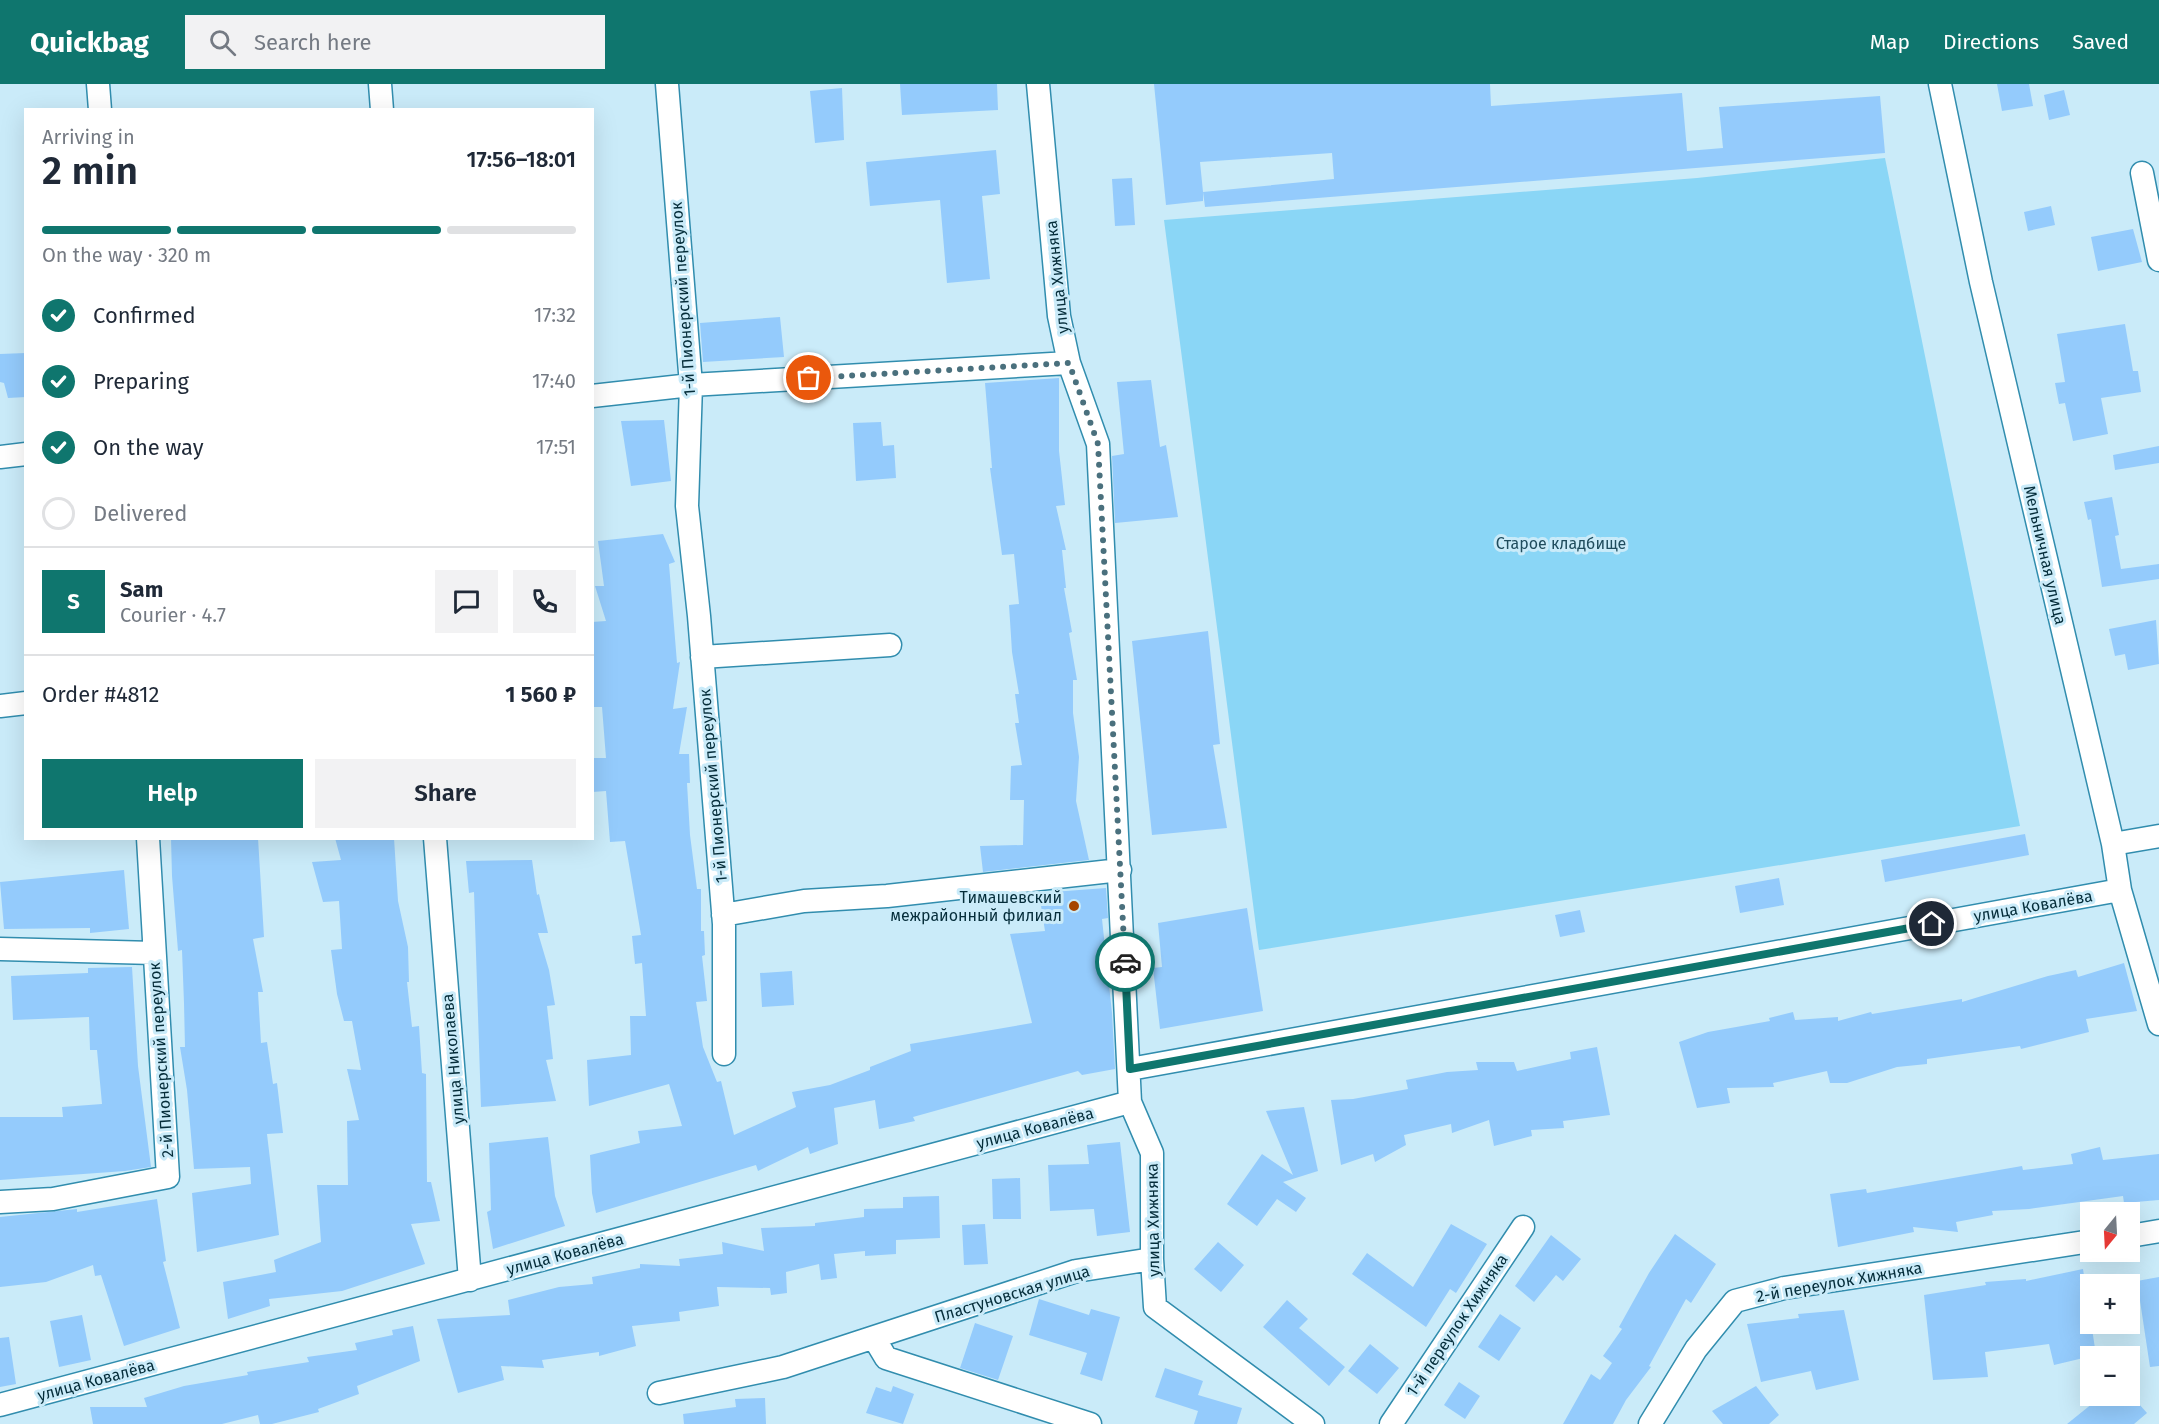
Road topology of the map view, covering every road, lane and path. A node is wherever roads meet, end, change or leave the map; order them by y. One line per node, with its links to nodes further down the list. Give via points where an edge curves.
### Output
1 (98, 84): 6 (street)
2 (380, 84): 7 (street)
3 (667, 84): 11 (street, 1-й Пионерский переулок)
4 (1038, 84): 10 (street, улица Хижняка, via 1059,315)
5 (1940, 84): 22 (street, Мельничная улица, via 1981,282)
6 (100, 108)
7 (382, 108)
8 (2142, 173): 9 (street)
9 (2159, 260)
10 (1069, 363): 11 (street); 23 (street, улица Хижняка, via 1098,444)
11 (691, 385): 12 (street); 16 (street, 1-й Пионерский переулок, via 687,506)
12 (594, 396)
13 (24, 454): 14 (street)
14 (0, 457)
15 (890, 645): 16 (street)
16 (702, 657): 25 (street, 1-й Пионерский переулок)
17 (24, 703): 18 (street)
18 (0, 706)
19 (2159, 836): 22 (street)
20 (148, 840): 27 (street, 2-й Пионерский переулок)
21 (435, 840): 38 (street, улица Николаева)
22 (2113, 844): 24 (street, Мельничная улица)
23 (1120, 870): 25 (street, via 887,896 804,901); 30 (street, улица Хижняка)
24 (2120, 890): 28 (street, Мельничная улица); 30 (street, улица Ковалёва)
25 (723, 915): 29 (street, 1-й Пионерский переулок)
26 (0, 949): 27 (street, 2-й Пионерский переулок)
27 (154, 953): 32 (street, 2-й Пионерский переулок, via 168,1177 52,1199)
28 (2159, 1024)
29 (724, 1054)
30 (1130, 1069): 31 (street, улица Хижняка)
31 (1130, 1102): 37 (street, улица Хижняка, via 1152,1153); 38 (street, улица Ковалёва)
32 (0, 1202)
33 (1523, 1227): 44 (street, 1-й переулок Хижняка)
34 (2159, 1231): 35 (street)
35 (2140, 1234)
36 (2080, 1243): 45 (street, 2-й переулок Хижняка, via 1784,1288 1735,1301 1696,1349)
37 (1152, 1259): 39 (street, Пластуновская улица, via 1076,1271); 43 (street, улица Хижняка, via 1155,1307)
38 (470, 1280): 41 (street, улица Ковалёва)
39 (874, 1338): 40 (street, Пластуновская улица, via 783,1367); 42 (street, via 885,1358)
40 (659, 1392)
41 (0, 1405)
42 (1090, 1424)
43 (1313, 1424)
44 (1391, 1424)
45 (1650, 1424)

